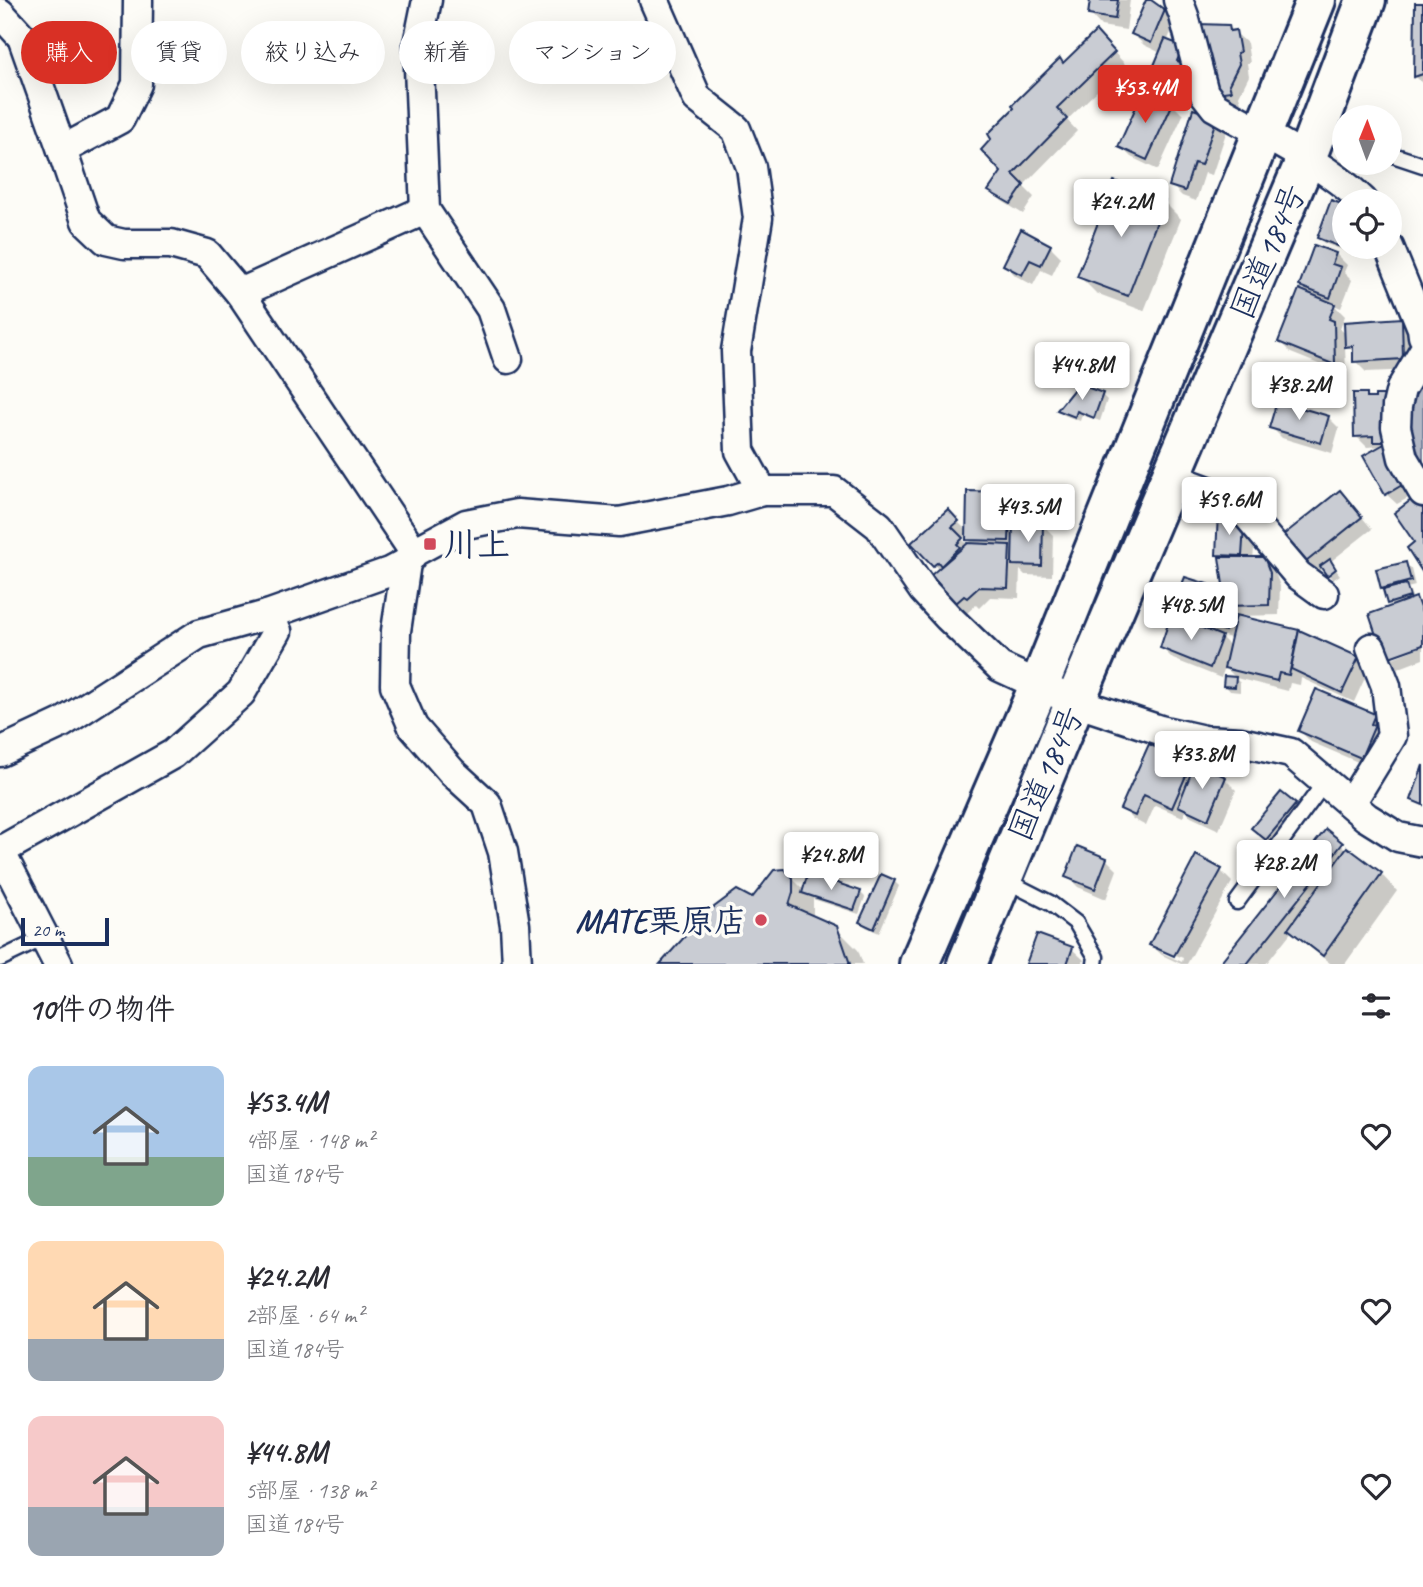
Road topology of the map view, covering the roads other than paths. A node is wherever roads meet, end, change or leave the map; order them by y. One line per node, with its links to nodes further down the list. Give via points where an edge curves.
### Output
1 (138, 0): 10 (street, via 137,84 120,119)
2 (426, 0): 14 (street, via 418,44)
3 (654, 0): 21 (street, via 697,98 736,129 751,167 758,218 736,351 740,451)
4 (1178, 0): 8 (street, via 1204,93 1214,107)
5 (1315, 0): 8 (highway, 国道184号)
6 (1366, 0): 9 (highway, 国道184号)
7 (0, 13): 10 (street, via 22,37)
8 (1261, 134): 9 (street); 27 (highway, 国道184号)
9 (1322, 143): 13 (street); 20 (highway, 国道184号)
10 (62, 150): 16 (street, via 86,221 106,240 171,244 207,254)
11 (1402, 158): 12 (lane)
12 (1423, 165)
13 (1350, 189)
14 (425, 210): 16 (street); 19 (street, via 491,309)
15 (1394, 259): 17 (street)
16 (240, 293): 23 (street)
17 (1423, 336)
18 (1423, 352): 22 (street, via 1401,389 1396,427 1403,458)
19 (508, 359)
20 (1170, 477): 24 (street, via 1222,496 1248,516 1298,575); 28 (highway, 国道184号)
21 (762, 491): 23 (street, via 619,522 517,514 466,524); 27 (street, via 834,491 879,526 923,590 1000,667)
22 (1423, 492)
23 (410, 557): 25 (street, via 388,572); 39 (street, via 396,631 395,685 413,727 487,804 503,852)
24 (1324, 594)
25 (267, 615): 29 (street, via 199,634 62,723); 33 (street, via 277,631 241,693 173,754)
26 (1371, 648): 31 (street, via 1386,686 1392,736)
27 (1039, 686): 28 (street); 40 (highway, 国道184号)
28 (1074, 702): 30 (street, via 1160,730 1291,753); 34 (highway, 国道184号)
29 (0, 752)
30 (1325, 782): 31 (street); 35 (lane)
31 (1351, 803): 32 (street, via 1398,837)
32 (1423, 842)
33 (0, 851): 36 (street)
34 (1001, 879): 41 (highway, 国道184号); 42 (lane, via 1051,903 1076,923 1096,957)
35 (1237, 902)
36 (44, 938): 37 (lane); 38 (street)
37 (0, 958)
38 (58, 964)
39 (517, 964)
40 (919, 964)
41 (967, 964)
42 (1094, 964)

